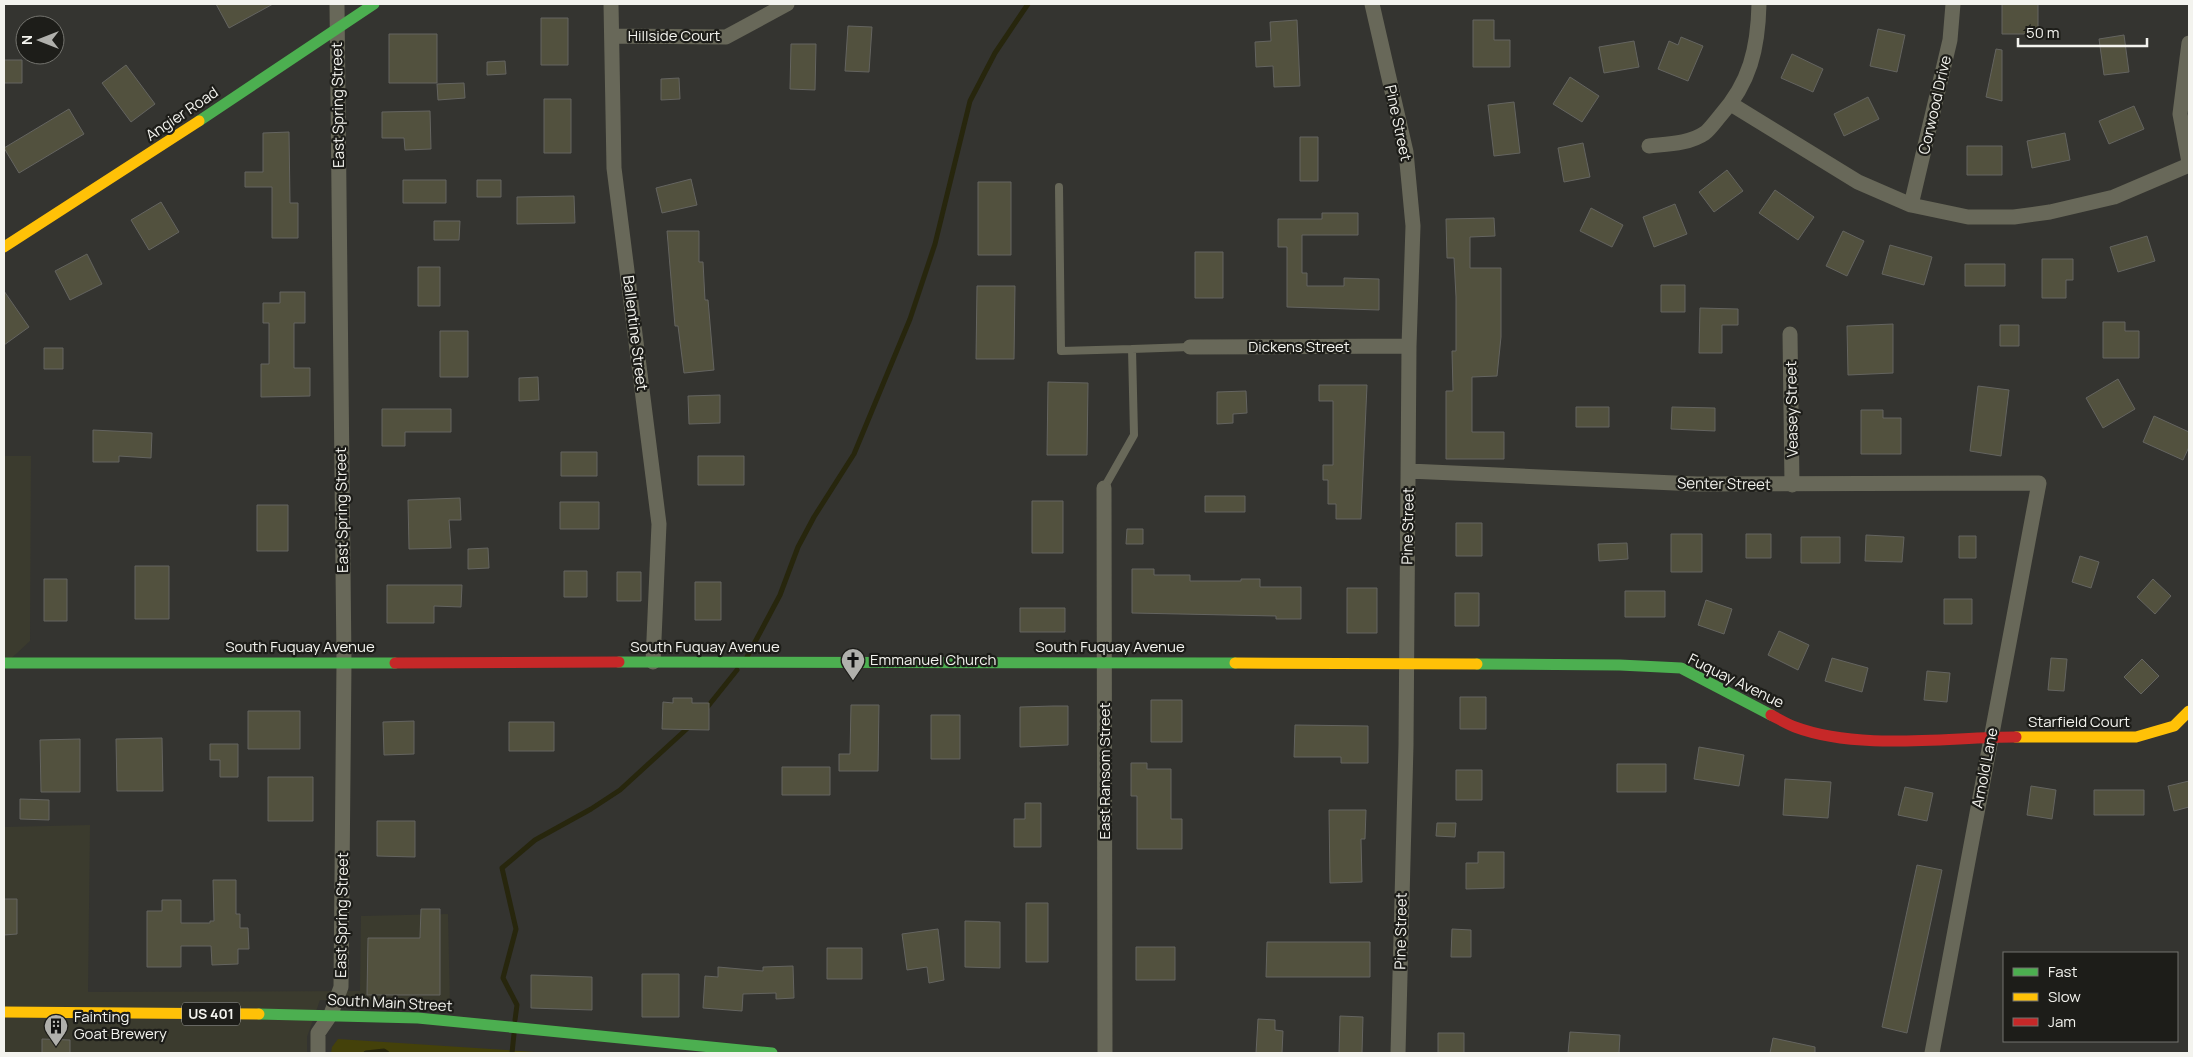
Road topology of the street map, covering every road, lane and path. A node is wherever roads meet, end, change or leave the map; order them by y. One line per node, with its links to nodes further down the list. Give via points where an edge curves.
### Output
1 (337, 4): 8 (street, East Spring Street)
2 (374, 4): 8 (street, Angier Road)
3 (611, 4): 9 (street, Ballentine Street)
4 (787, 4): 9 (street, Hillside Court, via 726,37)
5 (1372, 4): 18 (street, Pine Street, via 1406,152 1413,226)
6 (1759, 4): 11 (street, via 1758,37 1750,69)
7 (1953, 4): 15 (street, Corwood Drive, via 1950,40)
8 (336, 29): 16 (street, Angier Road); 25 (street, East Spring Street)
9 (613, 36): 26 (street, Ballentine Street, via 614,168 658,524)
10 (2189, 43): 13 (street, via 2180,114)
11 (1731, 104): 12 (street, via 1705,133 1686,142); 15 (street, via 1858,182)
12 (1649, 146)
13 (2189, 164): 15 (street, via 2114,197 2050,212 2014,217 1968,217)
14 (1059, 187): 20 (lane, via 1062,351)
15 (1911, 204)
16 (4, 247)
17 (1790, 334): 23 (street, Veasey Street)
18 (1409, 346): 19 (street, Dickens Street); 21 (street, Pine Street)
19 (1190, 347): 20 (lane)
20 (1132, 349): 24 (lane, via 1134,435)
21 (1409, 471): 23 (street, Senter Street); 29 (street, Pine Street)
22 (2039, 483): 23 (street, Senter Street); 31 (street, Arnold Lane)
23 (1792, 485)
24 (1104, 488): 27 (street, East Ransom Street)
25 (344, 662): 26 (street, South Fuquay Avenue); 28 (street, South Fuquay Avenue); 33 (street, East Spring Street, via 341,987)
26 (653, 662): 27 (street, South Fuquay Avenue)
27 (1106, 662): 29 (street, South Fuquay Avenue); 37 (street, East Ransom Street)
28 (4, 663)
29 (1406, 663): 31 (street, Fuquay Avenue, via 1681,668 1795,727 1842,738); 38 (street, Pine Street)
30 (2189, 711): 31 (street, Starfield Court, via 2174,726 2136,737)
31 (1990, 737): 39 (street, Arnold Lane)
32 (4, 1012): 33 (street, South Main Street / US 401)
33 (331, 1014): 34 (street, South Main Street / US 401, via 418,1018); 35 (street, East Spring Street, via 318,1033)
34 (737, 1051): 36 (street, South Main Street / US 401)
35 (318, 1053)
36 (772, 1053)
37 (1105, 1053)
38 (1398, 1053)
39 (1932, 1053)

